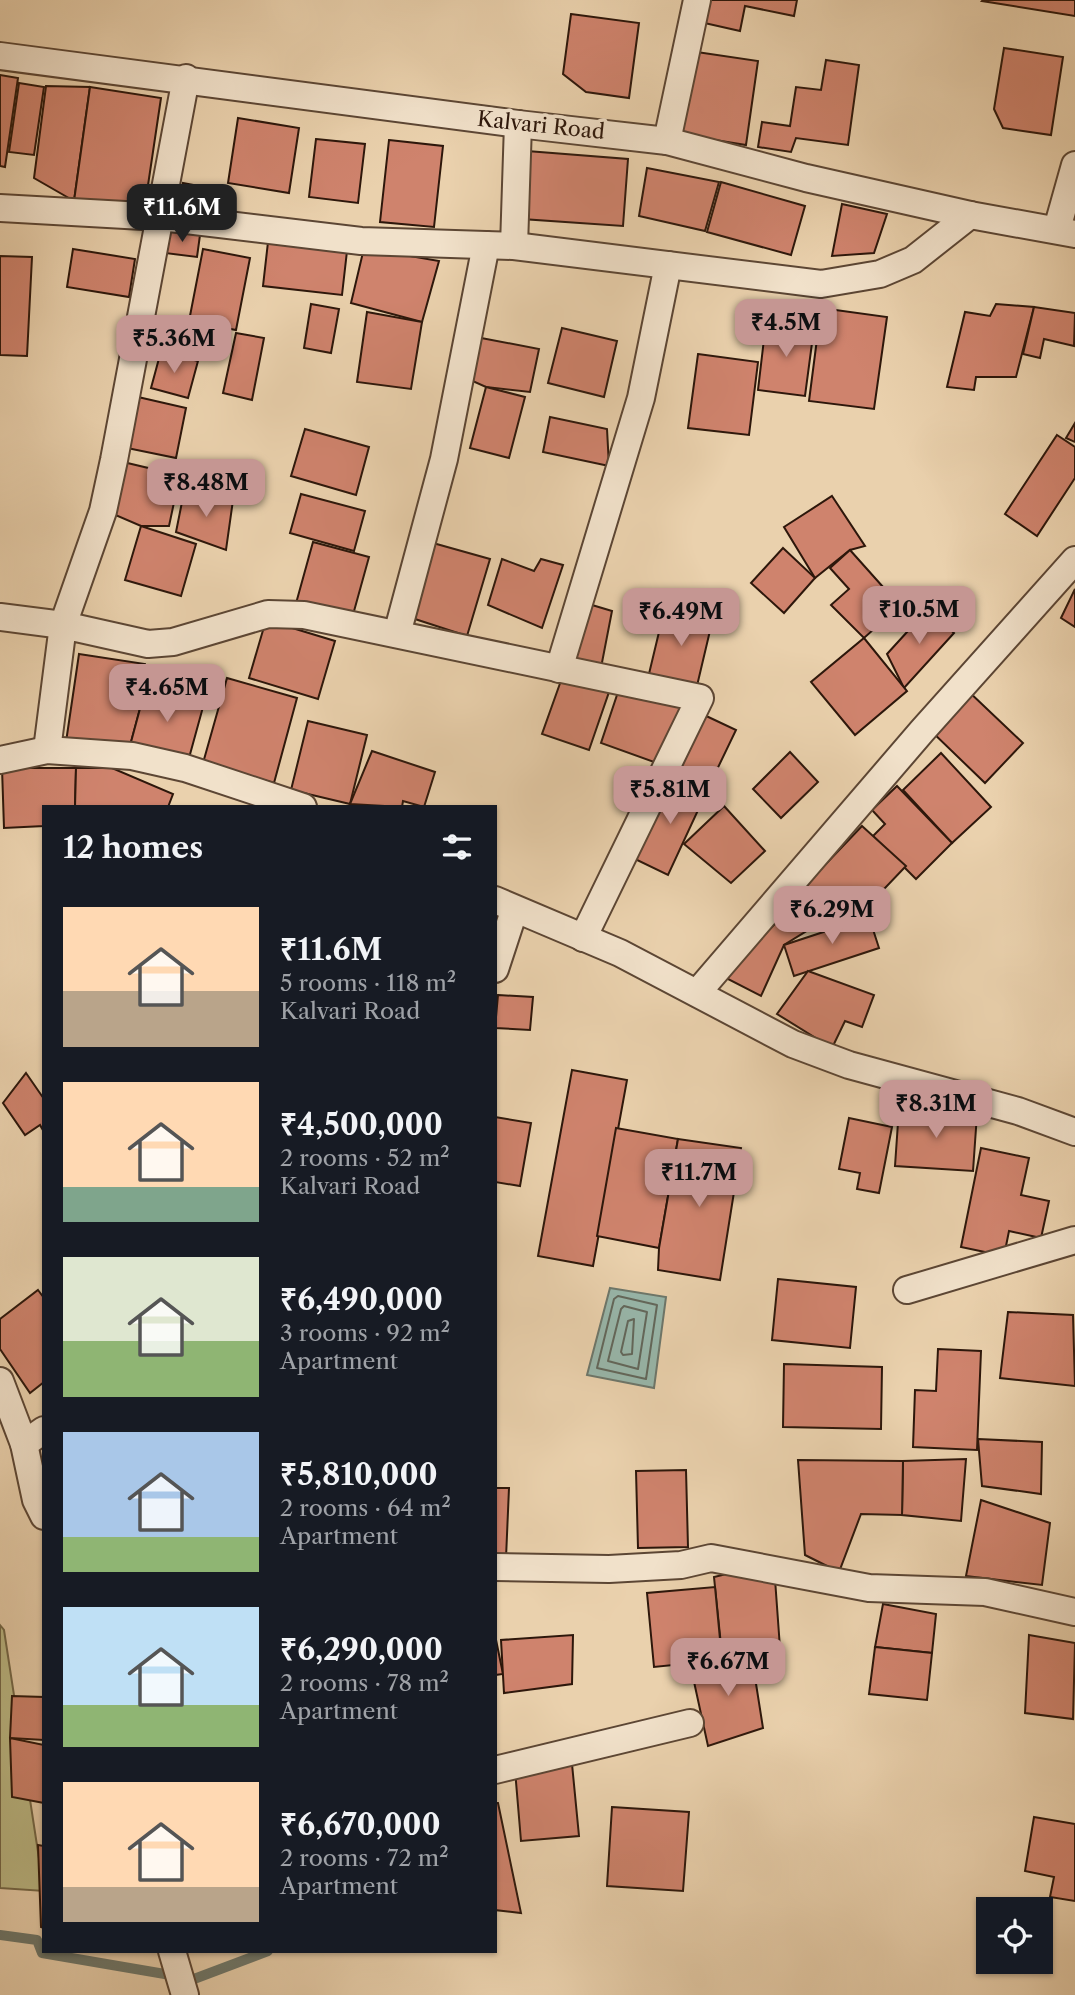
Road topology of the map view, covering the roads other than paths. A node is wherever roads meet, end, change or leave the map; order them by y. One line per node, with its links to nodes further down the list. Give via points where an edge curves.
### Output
1 (697, 0): 5 (street)
2 (0, 56): 3 (street, Kalvari Road)
3 (186, 79): 4 (street, Kalvari Road); 9 (street)
4 (518, 124): 5 (street, Kalvari Road); 12 (street)
5 (667, 141): 8 (street, Kalvari Road)
6 (1075, 165): 10 (street)
7 (0, 208): 9 (street)
8 (970, 215): 10 (street, Kalvari Road); 13 (street, via 913,260 880,274 821,284)
9 (161, 218): 11 (street, via 361,242); 16 (street, via 103,511)
10 (1066, 232)
11 (486, 245): 12 (street); 17 (street, via 444,458)
12 (513, 246): 13 (street)
13 (668, 265): 18 (street, via 641,398)
14 (1075, 560): 25 (street)
15 (0, 617): 16 (street)
16 (63, 625): 17 (street, via 148,644 183,640 268,614 304,615); 19 (street)
17 (397, 634): 18 (street)
18 (559, 668): 23 (street, via 700,698)
19 (47, 750): 20 (street); 21 (street, via 132,756)
20 (0, 760)
21 (297, 805)
22 (505, 905): 23 (street); 24 (street)
23 (583, 938): 25 (street)
24 (497, 956)
25 (697, 993): 26 (street, via 826,1057 1018,1111)
26 (1075, 1132)
27 (1075, 1240): 28 (street)
28 (907, 1290)
29 (0, 1381): 30 (street)
30 (34, 1437): 31 (street, via 36,1500)
31 (42, 1512)
32 (497, 1567): 33 (street, via 609,1569 681,1565 711,1558 869,1588 985,1592)
33 (1075, 1612)
34 (690, 1723): 35 (street)
35 (497, 1770)

